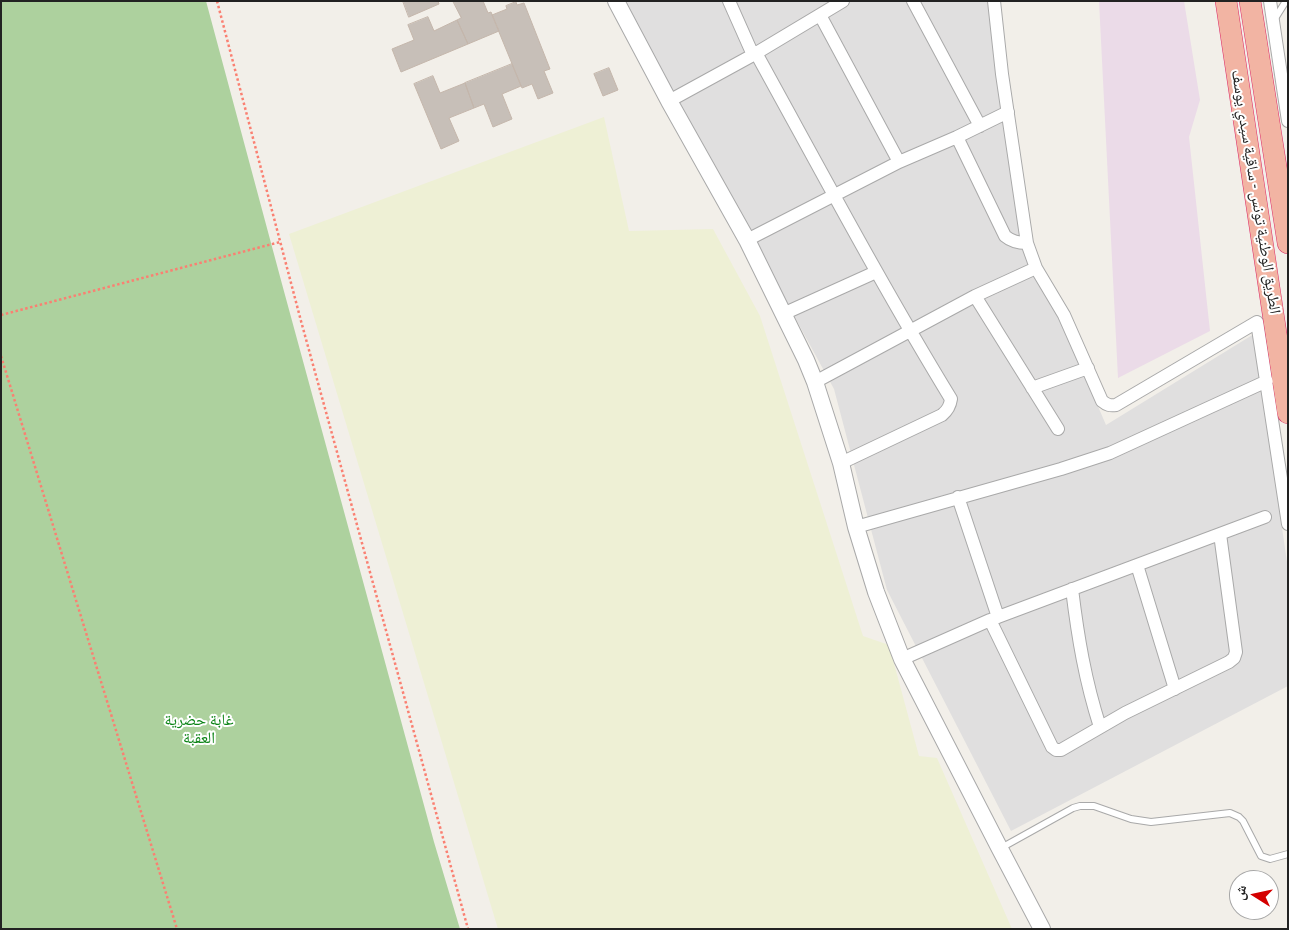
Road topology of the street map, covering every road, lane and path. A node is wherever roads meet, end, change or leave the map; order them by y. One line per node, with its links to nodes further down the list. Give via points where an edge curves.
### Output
1 (217, 1): 22 (path)
2 (616, 1): 14 (street)
3 (729, 1): 13 (street)
4 (843, 1): 11 (street)
5 (913, 1): 17 (street)
6 (994, 1): 15 (street)
7 (1226, 1): 36 (highway, الطريق الوطنية تونس - ساقية سيدي يوسف)
8 (1250, 1): 23 (highway, الطريق الوطنية تونس - ساقية سيدي يوسف)
9 (1270, 1): 12 (street)
10 (1286, 1): 12 (lane)
11 (820, 15): 13 (street); 19 (street)
12 (1273, 21): 16 (street)
13 (755, 54): 14 (street); 20 (street)
14 (669, 101): 21 (street)
15 (1008, 112): 17 (street); 24 (street)
16 (1288, 121)
17 (980, 126): 18 (street)
18 (957, 137): 19 (street); 24 (street, via 1005,236 1017,243)
19 (899, 162): 20 (street)
20 (835, 196): 21 (street); 26 (street)
21 (747, 240): 28 (street)
22 (280, 242): 29 (path); 53 (path)
23 (1288, 242)
24 (1028, 243): 25 (street)
25 (1036, 268): 27 (street); 32 (street, via 1064,315)
26 (876, 272): 28 (street); 30 (street)
27 (975, 296): 30 (street); 35 (street)
28 (783, 314): 33 (street)
29 (1, 315)
30 (910, 331): 33 (street); 38 (street, via 951,399 947,411)
31 (1, 356): 52 (path)
32 (1088, 368): 34 (street, via 1102,401 1116,405 1257,322); 35 (street)
33 (814, 382): 38 (street)
34 (1267, 382): 39 (street, via 1110,453); 41 (street)
35 (1032, 388): 37 (street)
36 (1288, 413)
37 (1058, 429)
38 (841, 463): 42 (street)
39 (958, 497): 42 (street); 46 (street)
40 (1265, 517): 43 (street)
41 (1288, 524)
42 (856, 527): 47 (street, via 876,592)
43 (1220, 534): 44 (street); 48 (street, via 1236,652 1229,662)
44 (1137, 565): 45 (street); 48 (street)
45 (1072, 589): 46 (street); 49 (street, via 1084,670)
46 (994, 618): 47 (street); 49 (street, via 1052,747 1061,750)
47 (902, 659): 50 (street)
48 (1174, 689): 49 (street)
49 (1100, 727)
50 (1000, 849): 51 (lane, via 1073,808 1087,805 1151,822 1235,814 1243,821 1261,856 1270,860); 54 (street)
51 (1288, 854)
52 (177, 929)
53 (468, 929)
54 (1042, 929)

